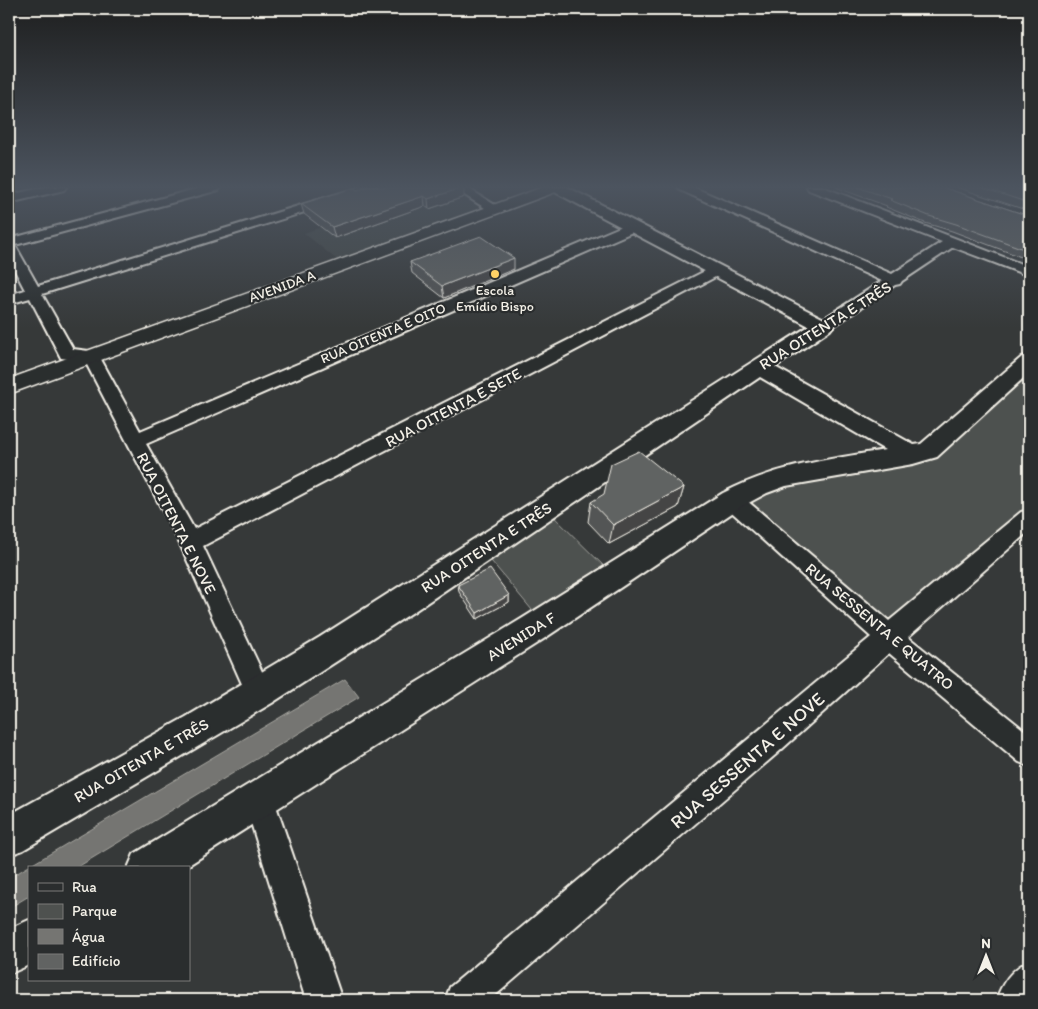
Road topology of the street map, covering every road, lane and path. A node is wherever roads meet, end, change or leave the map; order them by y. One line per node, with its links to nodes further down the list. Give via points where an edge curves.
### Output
1 (48, 234): 10 (street)
2 (220, 234): 14 (street)
3 (406, 234): 17 (main road, AVENIDA A)
4 (426, 234): 18 (main road, AVENIDA A)
5 (616, 234): 23 (street, RUA OITENTA E OITO)
6 (646, 234): 11 (street)
7 (790, 234): 13 (street)
8 (933, 234): 9 (street)
9 (953, 242): 12 (street); 13 (street, RUA OITENTA E TRÊS)
10 (9, 245): 14 (street)
11 (716, 271): 16 (street); 27 (street, RUA OITENTA E SETE)
12 (1029, 272)
13 (895, 281): 16 (street, RUA OITENTA E TRÊS)
14 (34, 292): 15 (street); 17 (street)
15 (9, 300)
16 (823, 326): 20 (street, RUA OITENTA E TRÊS)
17 (67, 354): 18 (street); 21 (main road, AVENIDA A)
18 (91, 356): 22 (main road, AVENIDA A); 23 (street, RUA OITENTA E NOVE)
19 (1029, 362): 24 (street, AVENIDA F, via 947,436 928,451)
20 (759, 367): 24 (street); 29 (street, RUA OITENTA E TRÊS)
21 (9, 376)
22 (9, 387)
23 (135, 441): 27 (street, RUA OITENTA E NOVE)
24 (914, 455): 25 (street, AVENIDA F, via 784,477)
25 (732, 500): 28 (street, RUA SESSENTA E QUATRO); 31 (street, AVENIDA F)
26 (1029, 518): 28 (street, RUA SESSENTA E NOVE)
27 (190, 542): 29 (street, RUA OITENTA E NOVE)
28 (889, 637): 30 (street, RUA SESSENTA E QUATRO); 38 (street, RUA SESSENTA E NOVE)
29 (259, 693): 32 (street, RUA OITENTA E TRÊS)
30 (1029, 752)
31 (259, 800): 33 (street, AVENIDA F); 37 (street)
32 (9, 836)
33 (151, 866)
34 (28, 942): 35 (street)
35 (9, 953)
36 (1029, 979): 39 (street)
37 (324, 1000)
38 (464, 1000)
39 (1014, 1000)

